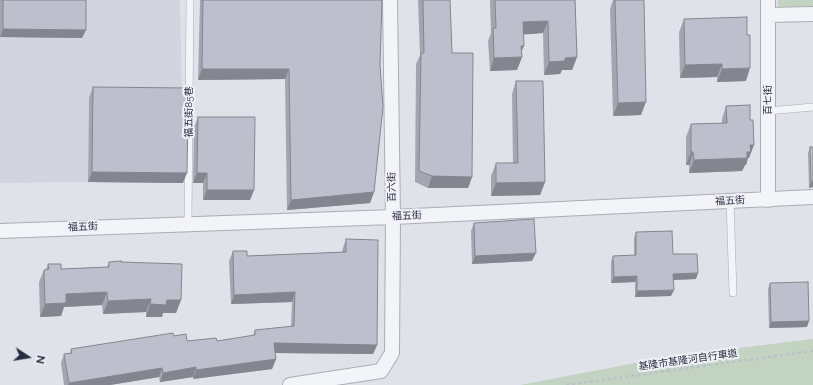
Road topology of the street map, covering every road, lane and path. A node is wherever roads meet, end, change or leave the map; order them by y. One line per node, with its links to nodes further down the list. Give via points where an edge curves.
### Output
1 (190, 0): 12 (lane, 福五街85巷)
2 (390, 0): 11 (street, 百六街)
3 (768, 0): 5 (street, 百七街)
4 (813, 14): 5 (street)
5 (768, 16): 7 (street, 百七街)
6 (813, 107): 7 (lane)
7 (768, 111): 9 (street, 百七街)
8 (813, 197): 9 (street, 福五街)
9 (768, 200): 10 (street, 福五街)
10 (730, 201): 11 (street, 福五街); 14 (lane)
11 (393, 216): 12 (street, 福五街); 16 (street, 百六街, via 392,354 381,371)
12 (188, 223): 13 (street, 福五街)
13 (0, 230)
14 (734, 293)
15 (813, 350): 17 (path, 基隆市基隆河自行車道)
16 (290, 385)
17 (566, 385)

